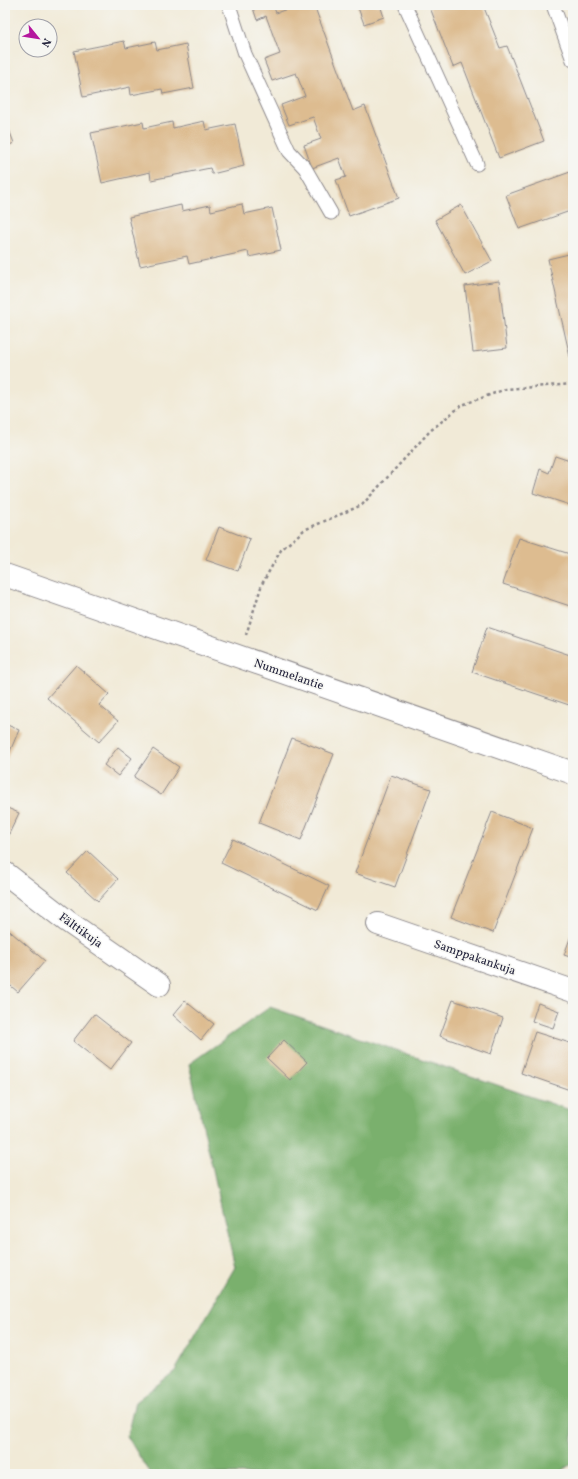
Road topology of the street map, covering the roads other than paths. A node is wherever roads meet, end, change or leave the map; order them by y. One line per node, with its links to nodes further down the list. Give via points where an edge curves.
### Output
1 (230, 5): 6 (lane, via 245,54 289,151 305,168)
2 (405, 5): 5 (lane)
3 (553, 5): 4 (lane)
4 (573, 60)
5 (476, 164)
6 (331, 213)
7 (5, 575): 8 (street, Nummelantie)
8 (573, 773)
9 (5, 873): 11 (street, Fälttikuja, via 67,921)
10 (378, 924): 12 (street, Samppakankuja)
11 (159, 985)
12 (573, 991)

